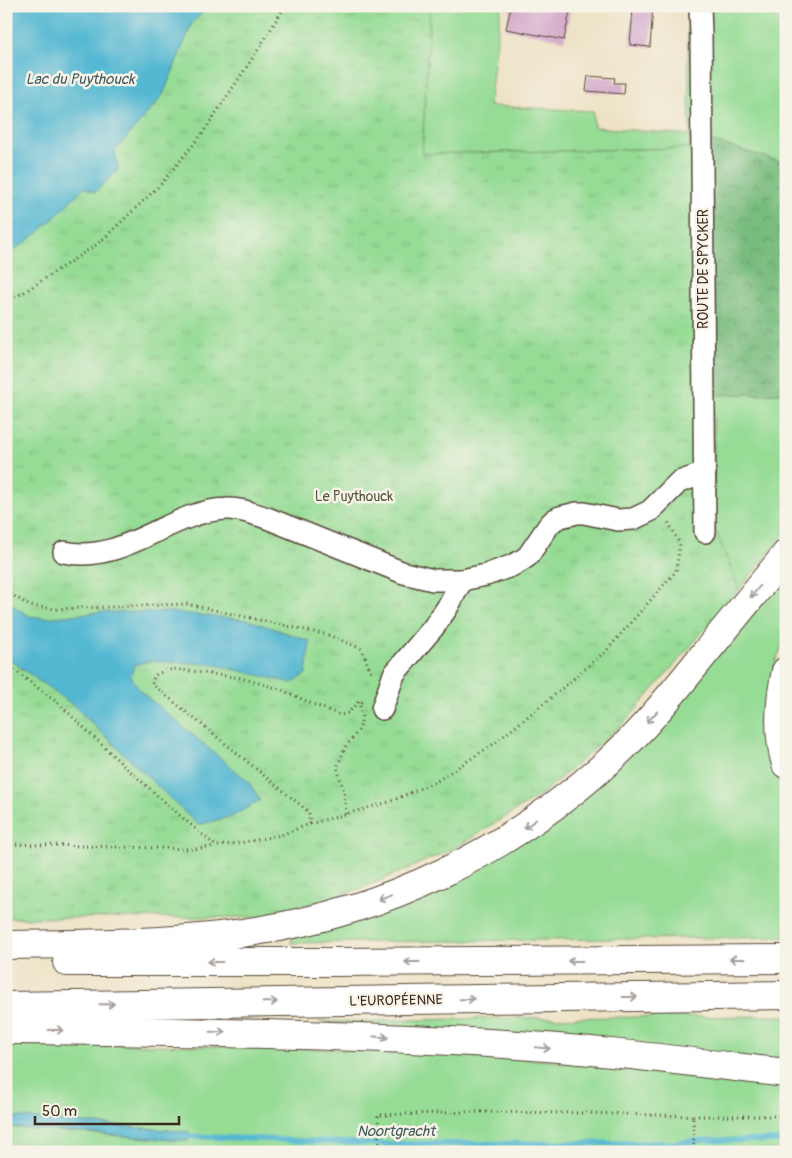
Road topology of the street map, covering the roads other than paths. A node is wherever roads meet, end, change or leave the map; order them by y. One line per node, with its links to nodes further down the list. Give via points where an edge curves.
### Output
1 (700, 6): 2 (street, ROUTE DE SPYCKER)
2 (705, 473): 3 (street, ROUTE DE SPYCKER); 6 (street, via 679,482 658,504 633,519 609,519 584,513 560,517 549,525 521,561 486,575)
3 (705, 532)
4 (64, 552): 6 (street, via 101,553 197,515 228,509 267,518 404,573 433,580)
5 (786, 554): 10 (highway, one-way to 10, via 666,702 609,761 526,826 463,863 362,906 256,931 171,940)
6 (462, 580): 8 (street, via 440,618 398,669)
7 (786, 670): 9 (highway, via 780,723)
8 (382, 709)
9 (786, 764)
10 (6, 945)
11 (786, 959): 12 (highway, one-way to 12)
12 (6, 963)
13 (786, 995): 14 (highway, L'EUROPÉENNE, one-way to 13)
14 (6, 1006)
15 (6, 1030): 16 (highway, one-way to 16, via 273,1033 505,1044)
16 (786, 1073)

